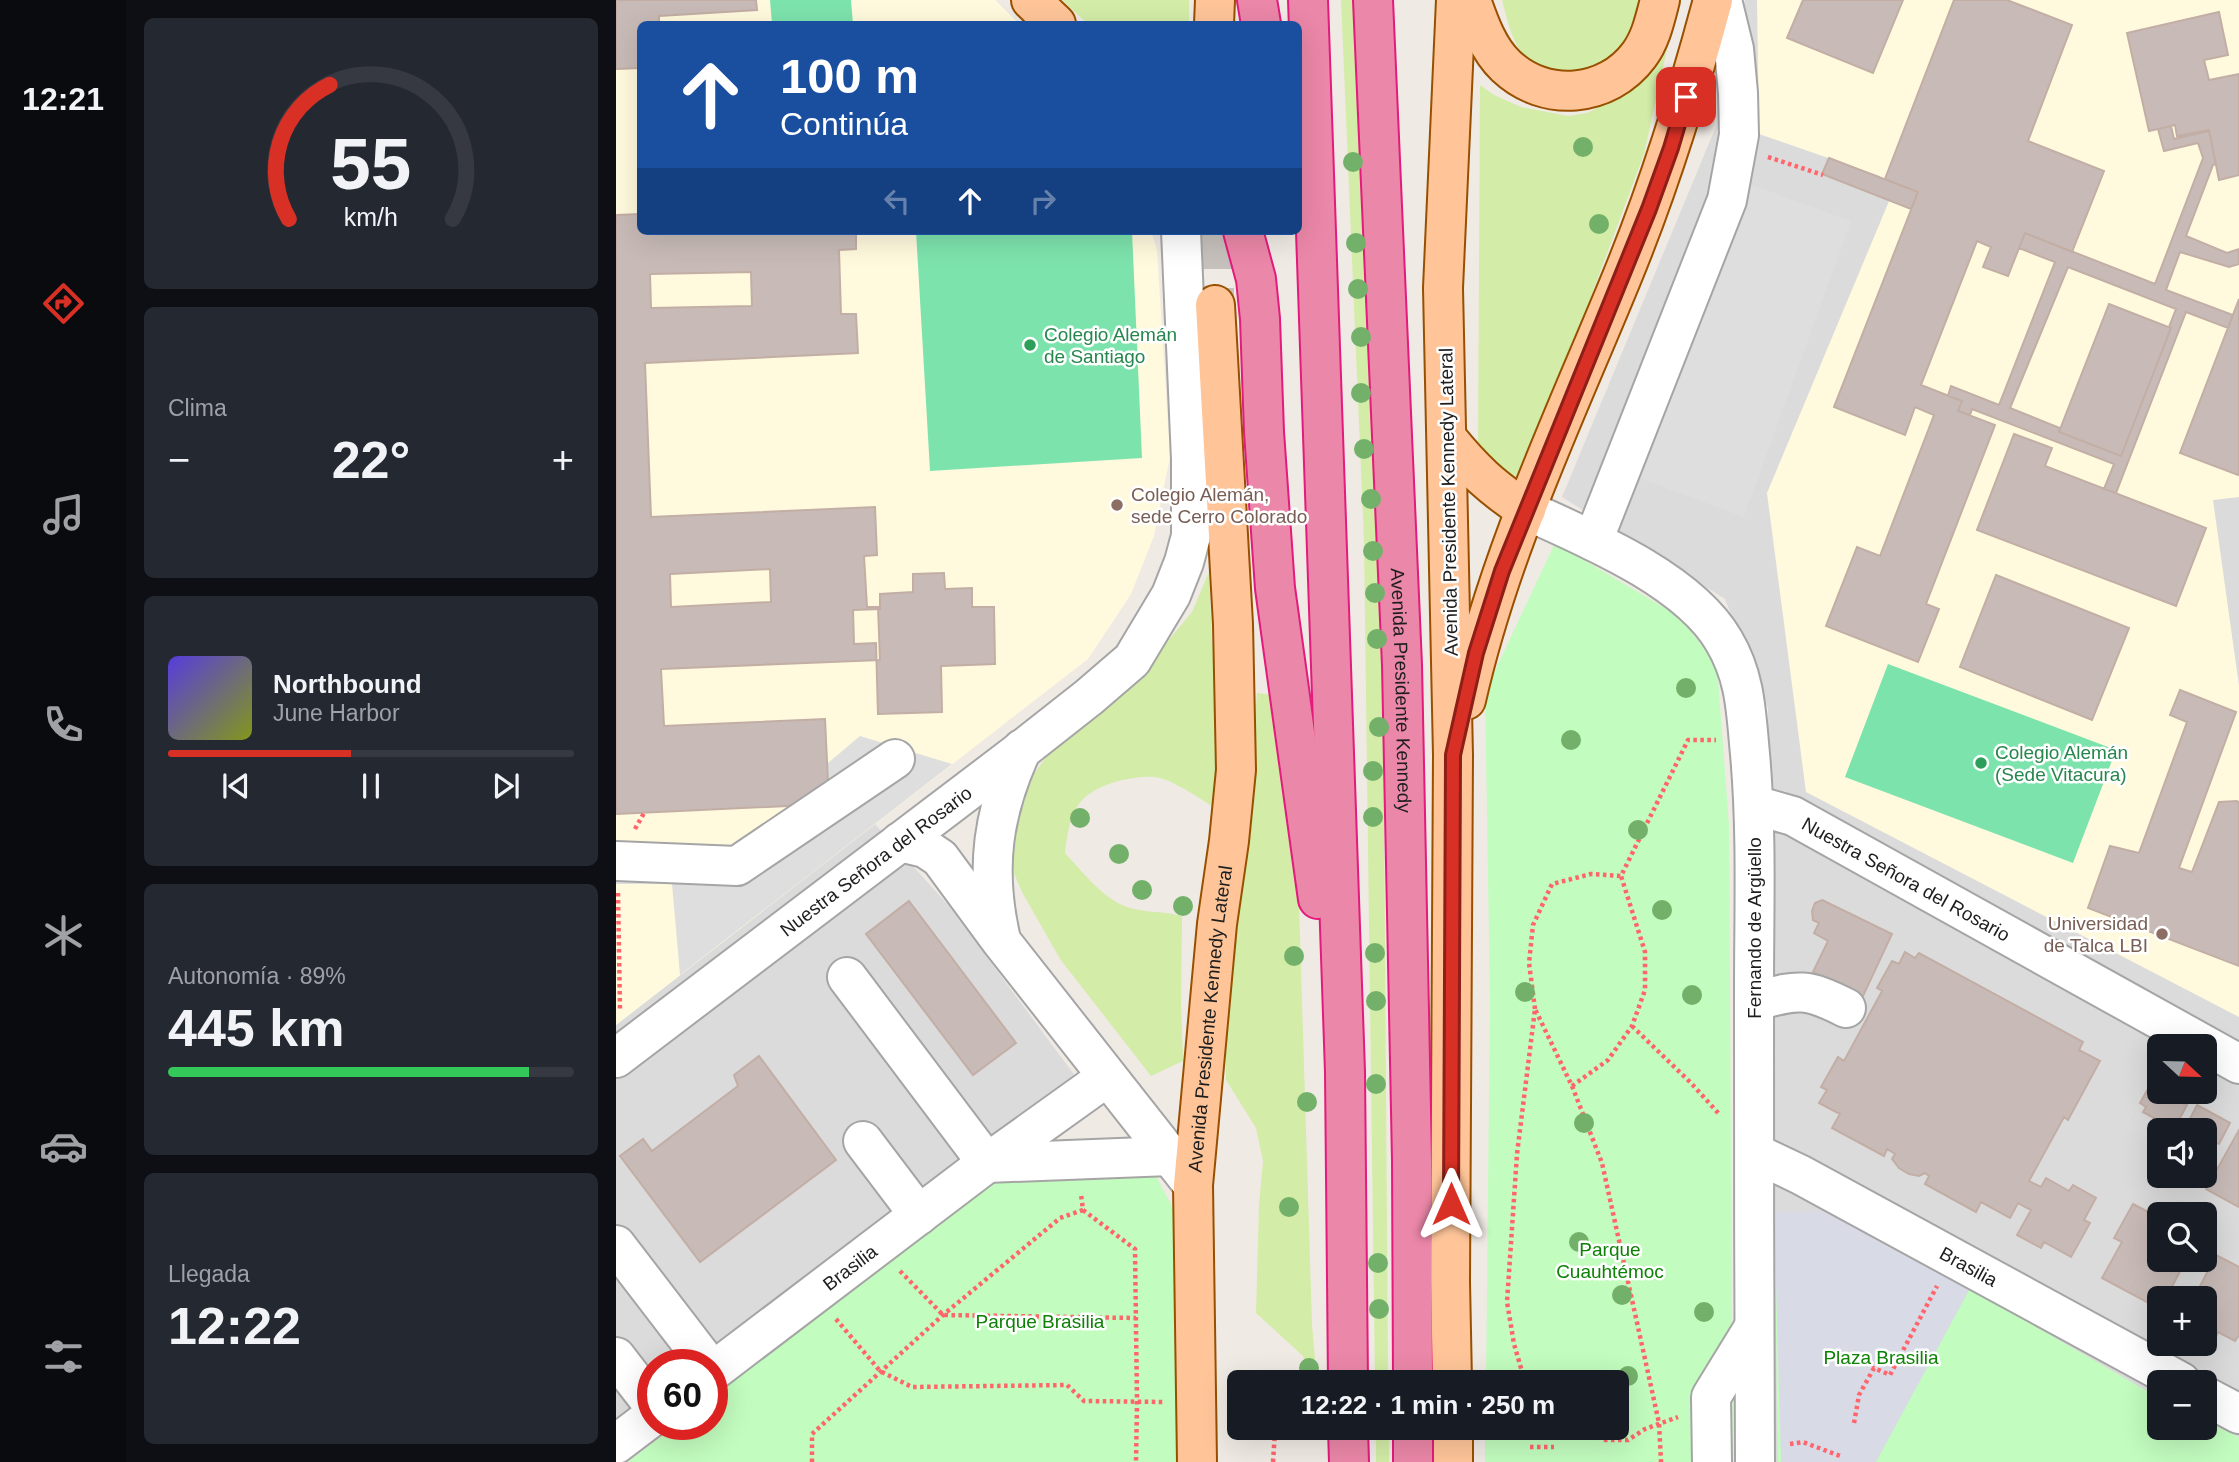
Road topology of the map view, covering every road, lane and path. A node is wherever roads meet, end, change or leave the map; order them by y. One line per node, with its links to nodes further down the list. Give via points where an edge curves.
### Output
1 (1031, 0): 11 (main road)
2 (1215, 0): 12 (main road)
3 (1257, 0): 13 (highway)
4 (1308, 0): 20 (highway)
5 (1373, 0): 62 (highway, Avenida Presidente Kennedy, via 1403,705)
6 (1457, 0): 21 (main road, Avenida Presidente Kennedy Lateral, via 1443,288)
7 (1471, 0): 8 (main road, via 1481,28 1505,65 1534,85 1568,91 1601,85 1629,67 1648,40)
8 (1660, 0)
9 (1713, 0): 22 (main road, via 1649,209)
10 (1722, 0): 14 (street, via 1734,49)
11 (1053, 21)
12 (1214, 21)
13 (1260, 21)
14 (1739, 135): 15 (path, via 1765,156); 23 (street, via 1727,200)
15 (1824, 175)
16 (1181, 235): 25 (street, Nuestra Señora del Rosario, via 1191,459 1191,536 1184,562 1171,595 1132,660)
17 (1244, 235): 41 (highway, via 1256,279 1260,319 1275,588)
18 (1300, 235): 20 (highway)
19 (1215, 305): 47 (main road, Avenida Presidente Kennedy Lateral, via 1233,624 1236,770)
20 (1320, 330): 41 (highway)
21 (1447, 438): 22 (main road, via 1474,471); 26 (main road, Avenida Presidente Kennedy Lateral)
22 (1526, 510): 23 (street, Fernando de Argüello); 26 (main road, via 1476,653)
23 (1593, 541): 24 (street, Fernando de Argüello, via 1642,567 1698,606 1711,621 1742,681)
24 (1749, 741): 28 (street, Fernando de Argüello); 32 (path, via 1688,740)
25 (1023, 749): 30 (street, Nuestra Señora del Rosario); 33 (street, via 1010,775 995,829 992,885)
26 (1453, 755): 63 (main road, Avenida Presidente Kennedy Lateral)
27 (895, 760): 31 (street, via 737,866)
28 (1755, 806): 35 (street, Fernando de Argüello); 40 (street, Nuestra Señora del Rosario, via 1793,816)
29 (644, 813): 31 (path)
30 (900, 842): 33 (street, Avenida Presidente Kennedy Lateral, via 925,848 940,858); 39 (street, Nuestra Señora del Rosario)
31 (617, 861): 39 (path)
32 (1621, 876): 37 (path, via 1591,874 1552,884 1533,925 1529,962); 38 (path, via 1645,952 1645,990)
33 (1001, 941): 42 (street, Avenida Presidente Kennedy Lateral)
34 (847, 977): 46 (street)
35 (1754, 1001): 36 (street, via 1802,991); 45 (street, Fernando de Argüello)
36 (1846, 1008)
37 (1535, 1009): 43 (path); 64 (path, via 1517,1154 1507,1302)
38 (1632, 1026): 43 (path, via 1608,1060); 45 (path)
39 (618, 1040)
40 (2239, 1064)
41 (1345, 1072): 61 (highway)
42 (1107, 1077): 46 (street, Brasilia); 47 (street, Avenida Presidente Kennedy Lateral)
43 (1572, 1086): 71 (path, via 1602,1163)
44 (863, 1141): 50 (street)
45 (1755, 1153): 53 (street, Brasilia); 57 (street, Fernando de Argüello)
46 (987, 1163): 47 (street); 50 (street, Brasilia)
47 (1181, 1171): 84 (main road, Avenida Presidente Kennedy Lateral)
48 (1080, 1189): 49 (path)
49 (1083, 1210): 55 (path, via 1060,1218); 56 (path, via 1135,1249)
50 (919, 1215): 52 (street, Brasilia)
51 (616, 1245): 58 (street)
52 (876, 1247): 54 (street, Brasilia); 55 (path)
53 (1951, 1257): 65 (street, Brasilia); 72 (path, via 1889,1375 1874,1368 1858,1395)
54 (814, 1294): 60 (street, Brasilia); 66 (path)
55 (943, 1315): 56 (path); 66 (path)
56 (1136, 1318): 68 (path)
57 (1754, 1327): 90 (street, via 1711,1397); 91 (street, Fernando de Argüello)
58 (696, 1349)
59 (616, 1357): 67 (street)
60 (728, 1359)
61 (1348, 1370)
62 (1413, 1370)
63 (1452, 1370)
64 (1522, 1370)
65 (2159, 1370)
66 (880, 1371): 68 (path, via 912,1387 1067,1385 1084,1401); 82 (path, via 812,1434)
67 (637, 1384)
68 (1137, 1402): 83 (path)
69 (2217, 1402): 70 (street)
70 (2239, 1414)
71 (1659, 1423): 74 (path); 89 (path)
72 (1854, 1423)
73 (637, 1428): 79 (street)
74 (1629, 1439)
75 (1274, 1440): 85 (path, bridge)
76 (1348, 1440): 86 (highway)
77 (1413, 1440): 87 (highway)
78 (1452, 1440): 88 (main road)
79 (616, 1444)
80 (1530, 1447): 81 (path)
81 (1553, 1447)
82 (812, 1462)
83 (1136, 1462)
84 (1196, 1462)
85 (1273, 1462)
86 (1349, 1462)
87 (1413, 1462)
88 (1453, 1462)
89 (1661, 1462)
90 (1712, 1462)
91 (1755, 1462)

